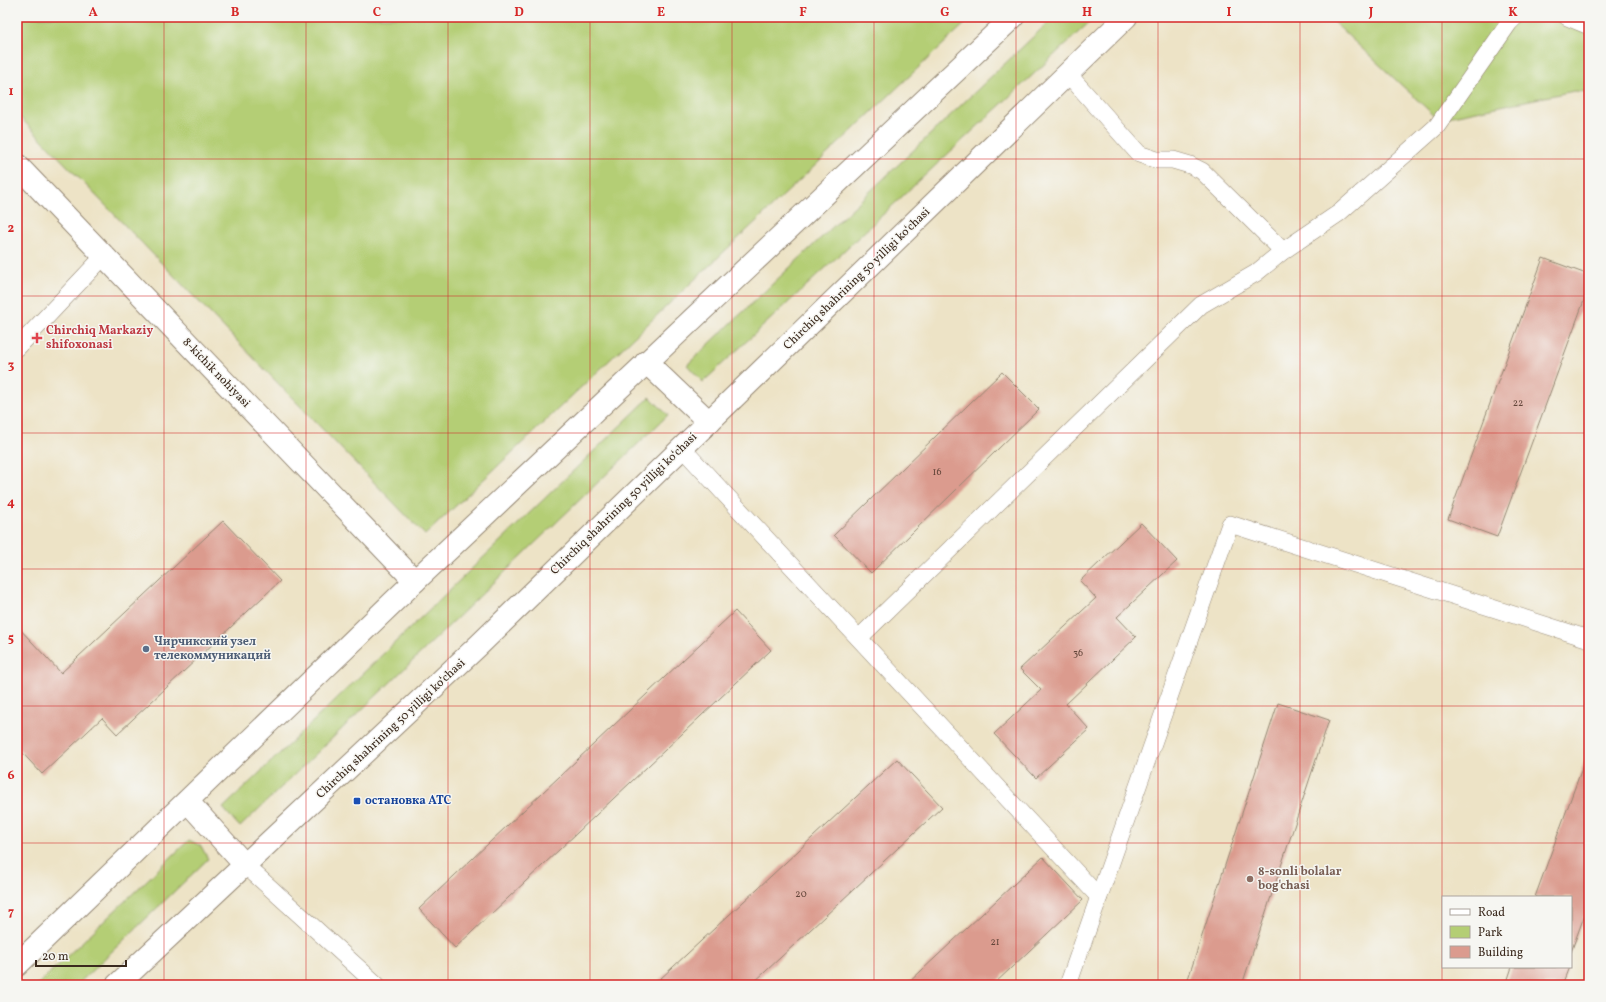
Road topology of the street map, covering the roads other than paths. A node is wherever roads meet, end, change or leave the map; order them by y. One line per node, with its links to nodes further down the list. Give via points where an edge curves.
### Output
1 (1013, 17): 11 (main road)
2 (1126, 17): 6 (main road, Chirchiq shahrining 50 yilligi koʻchasi)
3 (1515, 17): 8 (lane, via 1437,126 1339,213)
4 (1567, 17): 5 (lane)
5 (1589, 26)
6 (1068, 74): 8 (lane, via 1139,154 1157,160 1173,160 1202,171); 12 (main road, Chirchiq shahrining 50 yilligi koʻchasi)
7 (17, 165): 9 (main road, 8-kichik nohiyasi)
8 (1283, 251): 15 (lane, via 1256,273 1201,305)
9 (104, 256): 10 (lane); 14 (main road, 8-kichik nohiyasi)
10 (17, 348)
11 (646, 362): 12 (main road); 14 (main road)
12 (709, 422): 13 (main road, Chirchiq shahrining 50 yilligi koʻchasi)
13 (682, 448): 15 (lane); 18 (main road, Chirchiq shahrining 50 yilligi koʻchasi, via 479,645)
14 (415, 581): 17 (main road)
15 (859, 638): 19 (lane)
16 (1589, 639): 19 (lane, via 1230,524)
17 (188, 802): 18 (main road); 20 (main road)
18 (245, 865): 21 (main road, Chirchiq shahrining 50 yilligi koʻchasi); 22 (lane)
19 (1099, 897): 23 (lane)
20 (17, 965)
21 (117, 985)
22 (377, 985)
23 (1068, 985)

